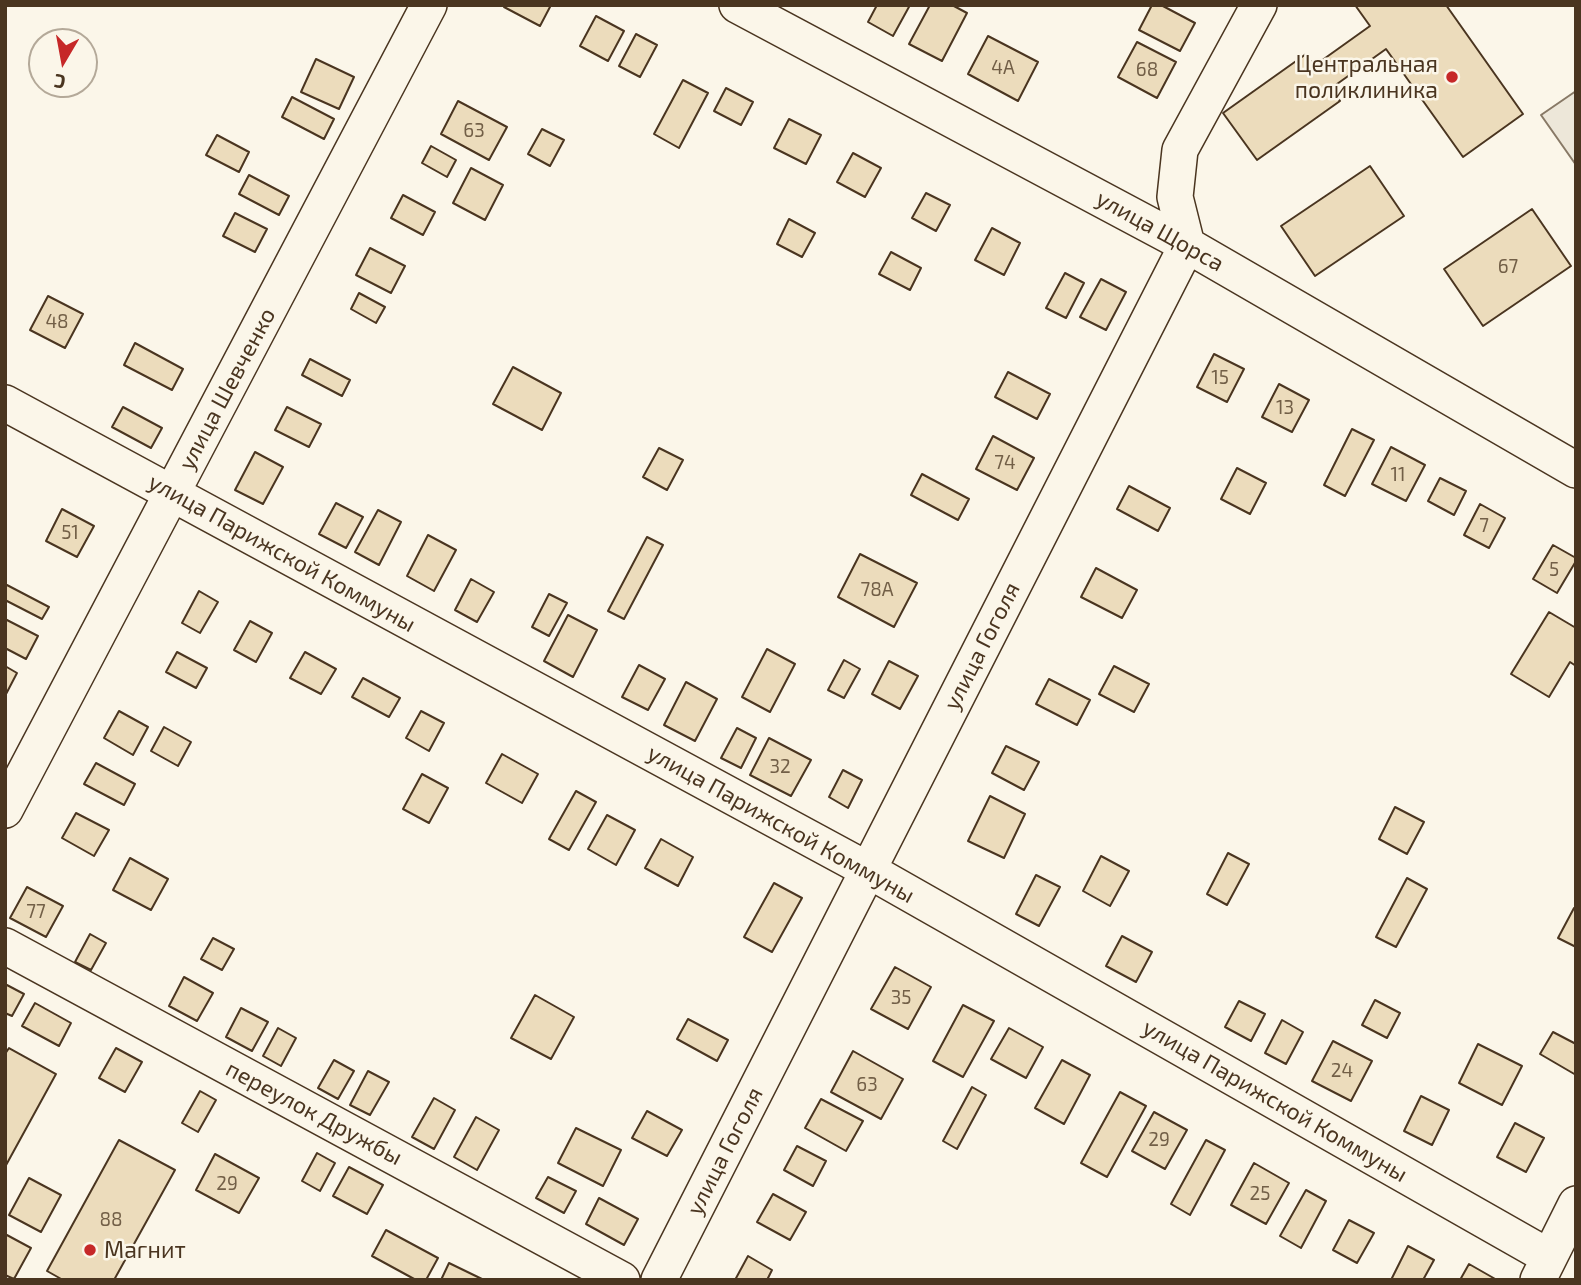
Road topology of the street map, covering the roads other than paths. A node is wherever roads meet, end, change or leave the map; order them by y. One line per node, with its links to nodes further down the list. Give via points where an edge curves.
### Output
1 (429, 5): 7 (street, улица Шевченко)
2 (737, 5): 4 (street, улица Щорса)
3 (1259, 5): 4 (street, via 1180,150 1175,197)
4 (1187, 245): 6 (street, улица Щорса); 9 (street, улица Гоголя)
5 (5, 403): 7 (street, улица Парижской Коммуны)
6 (1576, 470)
7 (172, 493): 8 (street, улица Шевченко); 9 (street, улица Парижской Коммуны)
8 (5, 810)
9 (868, 870): 12 (street, улица Парижской Коммуны); 14 (street, улица Гоголя)
10 (5, 946): 13 (street, переулок Дружбы)
11 (1573, 1217): 12 (street)
12 (1544, 1268)
13 (622, 1280)
14 (659, 1280)

